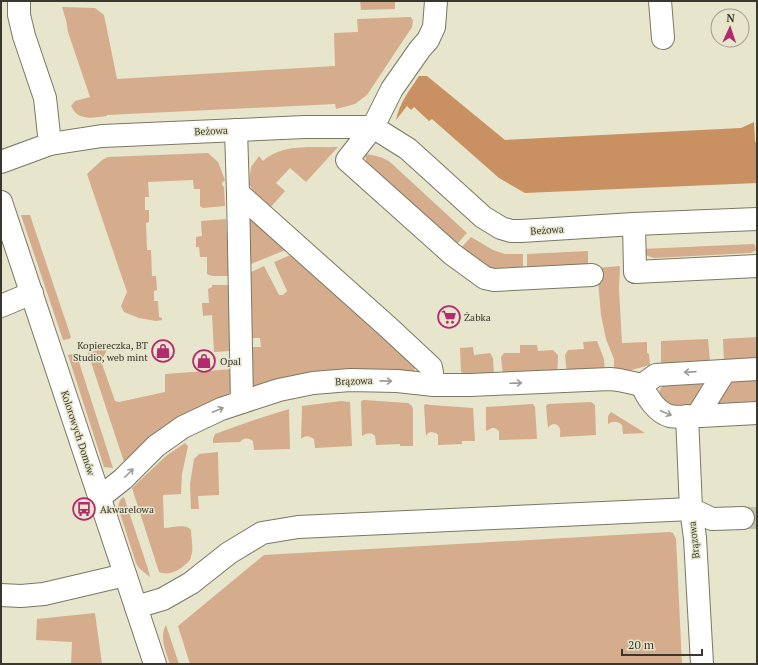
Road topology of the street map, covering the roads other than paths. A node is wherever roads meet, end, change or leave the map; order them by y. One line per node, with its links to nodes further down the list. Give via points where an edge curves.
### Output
1 (19, 1): 7 (street, via 24,36 45,98)
2 (436, 1): 5 (street, via 434,27 428,40 392,89)
3 (660, 1): 4 (street)
4 (662, 38)
5 (373, 127): 6 (street, Beżowa); 12 (street, Beżowa, via 408,149 483,217 501,228 521,231); 14 (street, via 347,160 452,254 485,278 494,280)
6 (236, 130): 7 (street, Beżowa, via 102,136); 9 (street)
7 (50, 144): 8 (street, Beżowa)
8 (1, 162)
9 (238, 193): 19 (street, via 431,367); 21 (street)
10 (1, 202): 15 (street, Kolorowych Domów)
11 (757, 219): 12 (street, Beżowa)
12 (634, 224): 13 (street, via 635,272)
13 (757, 266)
14 (592, 275)
15 (32, 294): 16 (street); 24 (street, Kolorowych Domów)
16 (1, 306)
17 (757, 369): 18 (street)
18 (725, 371): 20 (street, one-way to 20, via 656,374); 23 (street)
19 (434, 385): 20 (street, Brązowa, one-way to 20, via 610,379); 21 (street, Brązowa, one-way to 19, via 279,390 313,383 350,380)
20 (642, 385): 23 (street, one-way to 23, via 648,398 669,416)
21 (242, 402): 24 (street, Brązowa, one-way to 21, via 123,479 156,446 183,427)
22 (757, 413): 23 (street)
23 (692, 416): 25 (street, Brązowa)
24 (99, 498): 27 (street, Kolorowych Domów)
25 (691, 509): 26 (street, via 712,519); 29 (street, via 298,527 262,533 229,553 191,583 163,598); 31 (street, Brązowa)
26 (743, 518)
27 (125, 575): 28 (street, via 44,594); 29 (street, Kolorowych Domów)
28 (1, 595)
29 (136, 607): 30 (street, Kolorowych Domów)
30 (155, 664)
31 (702, 664)

